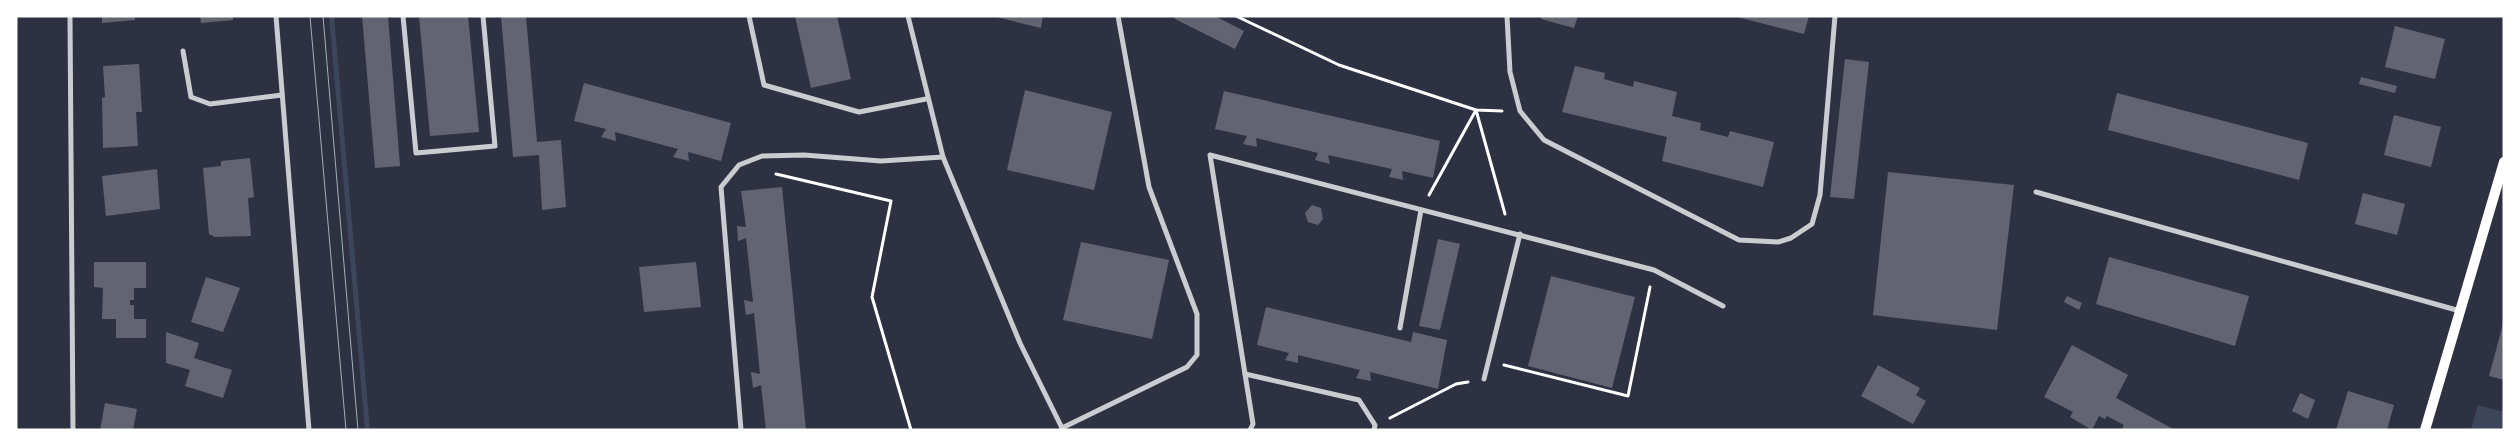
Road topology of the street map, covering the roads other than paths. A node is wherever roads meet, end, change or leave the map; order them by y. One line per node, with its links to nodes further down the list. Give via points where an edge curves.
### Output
1 (70, 16): 25 (street)
2 (276, 16): 11 (street)
3 (403, 16): 4 (street, via 416,153 495,146)
4 (483, 16)
5 (749, 16): 12 (street, via 764,85 859,112)
6 (908, 16): 12 (street)
7 (1118, 16): 24 (street, via 1149,187 1197,314 1197,355 1187,366)
8 (1507, 16): 9 (street, via 1510,72 1520,111 1544,140 1740,240 1778,242 1791,238 1812,224 1820,195)
9 (1835, 16)
10 (183, 51): 11 (street, via 191,97 210,104)
11 (282, 95): 26 (street)
12 (926, 99): 13 (street)
13 (943, 158): 24 (street, via 1020,343); 27 (street, via 881,161 804,155 762,156 739,165 721,187)
14 (2504, 162): 19 (main road)
15 (2036, 192): 19 (street)
16 (1422, 210): 17 (street); 20 (street); 21 (street, via 1210,155)
17 (1520, 234): 18 (street, via 1654,270); 22 (street)
18 (1723, 306)
19 (2460, 311): 29 (main road)
20 (1400, 328)
21 (1245, 374): 23 (street, via 1359,400); 28 (street, via 1253,424)
22 (1484, 379)
23 (1375, 428)
24 (1062, 429)
25 (73, 430)
26 (310, 430)
27 (741, 430)
28 (1250, 430)
29 (2425, 430)

